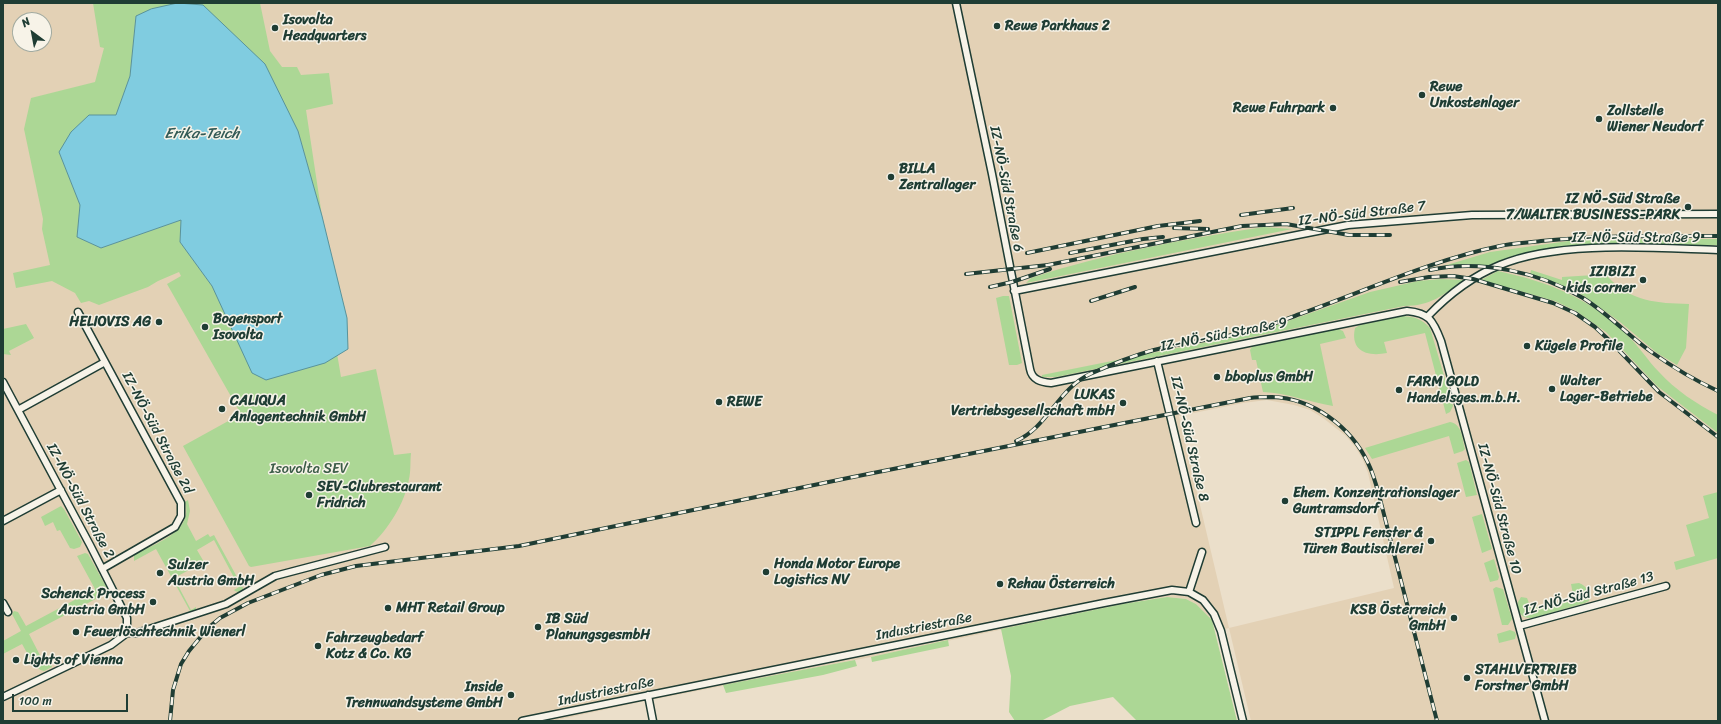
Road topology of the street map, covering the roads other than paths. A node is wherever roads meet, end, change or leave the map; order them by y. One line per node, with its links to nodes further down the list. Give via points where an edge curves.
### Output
1 (956, 3): 4 (street, IZ-NÖ-Süd Straße 6)
2 (1718, 214): 4 (street, IZ-NÖ-Süd Straße 7, via 1472,216 1348,225)
3 (1718, 250): 6 (street, IZ-NÖ-Süd Straße 9, via 1595,248 1524,257 1501,264 1473,279)
4 (1014, 291): 9 (street, IZ-NÖ-Süd Straße 6, via 1031,373)
5 (78, 312): 8 (street, IZ-NÖ-Süd Straße 2d)
6 (1428, 316): 7 (street, IZ-NÖ-Süd Straße 9, via 1407,311); 22 (street, IZ-NÖ-Süd Straße 10, via 1441,341)
7 (1157, 361): 9 (street, IZ-NÖ-Süd Straße 9, via 1051,383); 14 (street, IZ-NÖ-Süd Straße 8)
8 (105, 362): 11 (street, IZ-NÖ-Süd Straße 2d); 17 (street, IZ-NÖ-Süd Straße 2d, via 181,503 181,516 175,527)
9 (1035, 379)
10 (3, 382): 11 (street, IZ-NÖ-Süd Straße 2)
11 (18, 410): 12 (street, IZ-NÖ-Süd Straße 2)
12 (60, 490): 13 (street); 17 (street, IZ-NÖ-Süd Straße 2)
13 (3, 521)
14 (1196, 523)
15 (385, 547): 23 (street, via 275,576 226,604 137,633)
16 (1202, 552): 19 (street)
17 (102, 569): 23 (street, IZ-NÖ-Süd Straße 2, via 127,618)
18 (1666, 586): 22 (street, IZ-NÖ-Süd Straße 13)
19 (1189, 592): 24 (street, Industriestraße, via 1172,590); 28 (street, Industriestraße, via 1203,600 1214,614 1221,631)
20 (3, 604): 21 (street)
21 (8, 612)
22 (1519, 626): 29 (street, IZ-NÖ-Süd Straße 10)
23 (126, 634): 25 (street, via 110,645)
24 (648, 695): 26 (street, Industriestraße); 27 (street)
25 (3, 697)
26 (522, 721)
27 (653, 721)
28 (1242, 721)
29 (1545, 721)

